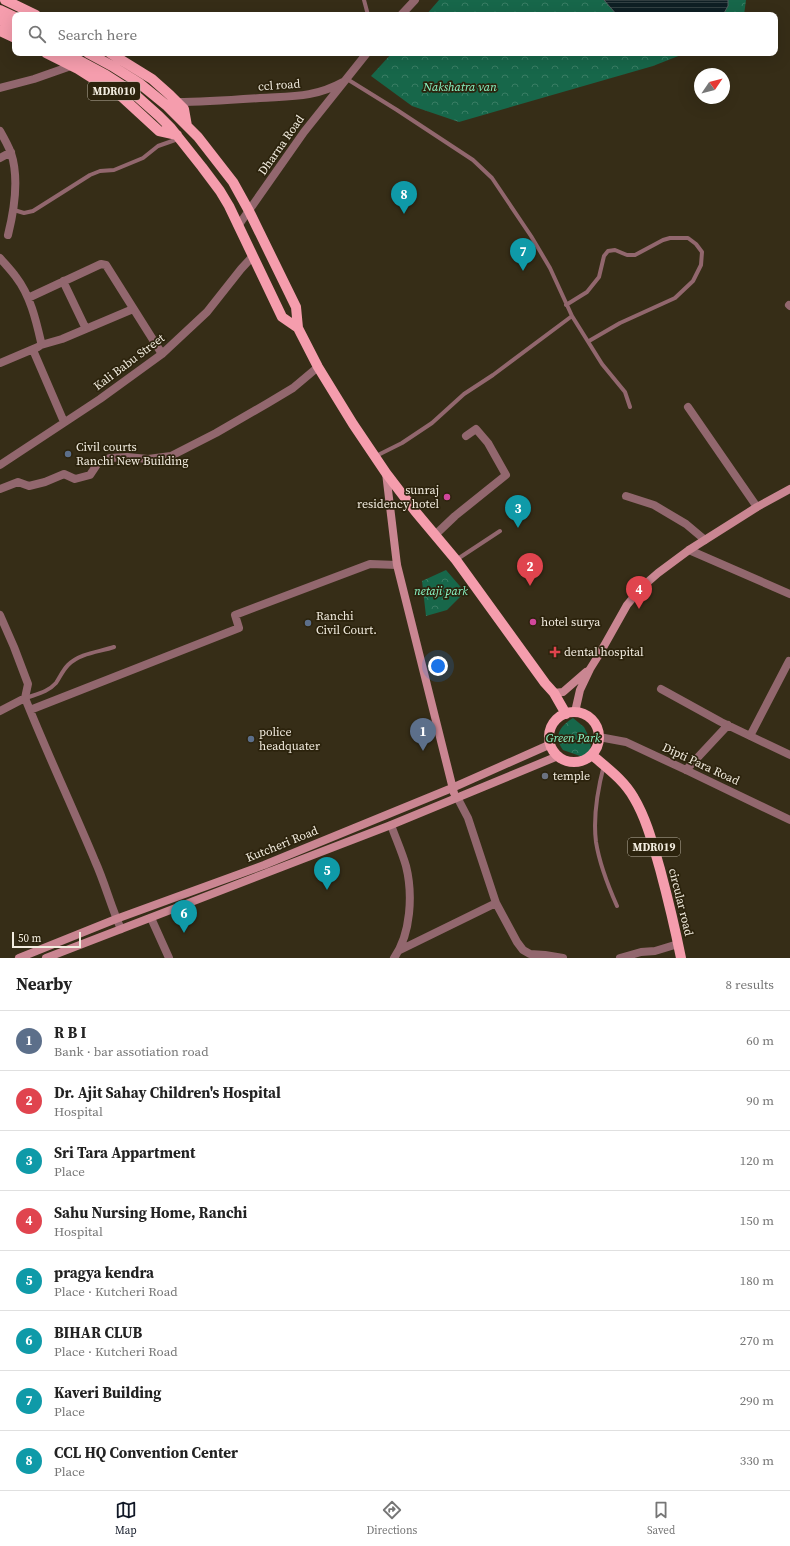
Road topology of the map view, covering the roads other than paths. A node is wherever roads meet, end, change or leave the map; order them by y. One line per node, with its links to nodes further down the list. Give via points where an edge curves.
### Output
1 (6, 0): 5 (main road)
2 (364, 0): 6 (lane)
3 (415, 0): 7 (street)
4 (0, 10): 8 (main road)
5 (30, 12)
6 (367, 12)
7 (404, 12)
8 (12, 16)
9 (0, 20): 10 (main road)
10 (12, 26)
11 (0, 31): 12 (main road)
12 (12, 37)
13 (52, 56): 18 (main road, MDR010)
14 (71, 56): 24 (main road, via 131,90)
15 (94, 56): 22 (main road, via 153,94)
16 (115, 56): 21 (main road, MDR010, via 152,79)
17 (365, 56): 19 (street, ccl road)
18 (71, 66): 20 (street); 24 (main road, MDR010, via 122,97 159,131)
19 (347, 79): 21 (street, ccl road, via 329,90 305,96); 28 (street, Dharna Road, via 304,132); 35 (lane, via 473,160 492,178 550,268)
20 (0, 88)
21 (177, 102): 22 (main road, MDR010, via 184,109)
22 (187, 126): 28 (main road, via 233,182)
23 (0, 131): 25 (street)
24 (178, 137): 27 (lane, via 158,146 143,158 114,170 90,175 33,211 24,213); 29 (main road, via 220,191)
25 (11, 152): 26 (street); 27 (street, via 14,170)
26 (0, 158)
27 (14, 210): 30 (street)
28 (250, 211): 29 (street, Dharna Road); 39 (main road, via 296,307)
29 (238, 226): 31 (main road)
30 (8, 235)
31 (253, 256): 39 (main road, via 282,317); 43 (street, Kali Babu Street, via 207,312)
32 (0, 258): 34 (street, via 16,277)
33 (63, 281): 34 (street); 36 (street, via 101,264 106,265); 38 (street)
34 (28, 298): 41 (street)
35 (566, 305): 37 (lane); 40 (lane, via 587,292 599,277 604,256 608,251 615,250 635,255 663,240 688,238 702,252 701,265 693,281 675,298 620,322)
36 (133, 308): 38 (street); 43 (street)
37 (572, 316): 40 (lane); 50 (lane, via 464,394 432,423 402,443)
38 (86, 328): 41 (street, via 62,339)
39 (298, 328): 45 (main road)
40 (589, 341): 46 (lane, via 602,364 625,392)
41 (41, 344): 42 (street)
42 (33, 350): 44 (street); 48 (street)
43 (162, 354): 48 (street, Kali Babu Street)
44 (0, 363)
45 (318, 367): 50 (main road); 53 (street, via 293,388 171,456 148,459 110,458 98,463 90,475 75,479 64,474 29,486 18,482)
46 (630, 407)
47 (688, 407): 56 (street)
48 (64, 422): 51 (street, Kali Babu Street)
49 (466, 436): 58 (street, via 476,429 488,443 506,475)
50 (374, 457): 52 (main road)
51 (0, 465)
52 (386, 473): 58 (main road); 62 (main road)
53 (0, 489)
54 (790, 489): 56 (main road)
55 (626, 496): 59 (street, via 654,505 686,524)
56 (757, 507): 59 (main road)
57 (500, 531): 61 (lane)
58 (435, 535): 61 (main road)
59 (705, 540): 60 (main road)
60 (689, 550): 63 (street); 67 (main road, via 642,587 627,606)
61 (456, 560): 69 (main road)
62 (397, 565): 71 (street, via 370,564 235,615 239,628); 83 (main road)
63 (790, 594)
64 (0, 615): 70 (street, via 28,684)
65 (114, 647): 70 (lane, via 91,653 69,664 48,690)
66 (790, 661): 75 (street)
67 (590, 669): 69 (main road, via 564,692); 73 (main road)
68 (661, 689): 74 (street)
69 (554, 693): 73 (main road)
70 (25, 698): 71 (street); 72 (street)
71 (30, 710): 90 (street, via 100,872)
72 (0, 711)
73 (571, 713): 76 (main road, via 585,714 597,728); 77 (main road, via 558,718 552,726)
74 (728, 725): 75 (street); 82 (street)
75 (750, 736): 79 (street)
76 (599, 737): 78 (main road); 82 (street, Dipti Para Road, via 626,742)
77 (551, 744): 80 (main road); 83 (main road, Kutcheri Road)
78 (592, 754): 80 (main road, via 584,760 575,762); 81 (main road, circular road / MDR019)
79 (790, 755)
80 (558, 756): 84 (main road)
81 (604, 765): 88 (lane, via 595,823 596,842); 92 (main road, circular road / MDR019, via 624,783 642,815 653,844)
82 (686, 770): 85 (street, Dipti Para Road)
83 (452, 788): 84 (main road); 90 (main road, Kutcheri Road, via 264,865)
84 (456, 797): 86 (main road); 87 (street, via 468,818)
85 (790, 820)
86 (391, 825): 89 (main road); 93 (street, via 406,866 409,884 408,917)
87 (496, 903): 93 (street); 94 (street, via 517,942)
88 (617, 906)
89 (151, 918): 91 (main road); 97 (street)
90 (116, 919): 91 (street); 95 (main road, Kutcheri Road)
91 (122, 929): 96 (main road)
92 (678, 944): 100 (street); 101 (main road, circular road / MDR019)
93 (400, 950): 98 (street)
94 (529, 956): 99 (street)
95 (19, 958)
96 (46, 958)
97 (169, 958)
98 (394, 958)
99 (563, 958)
100 (620, 958)
101 (681, 958)

